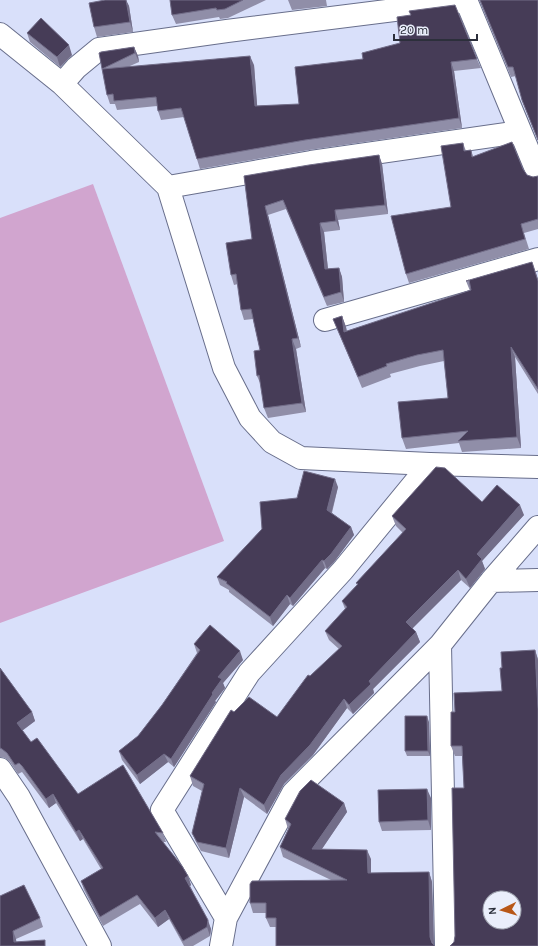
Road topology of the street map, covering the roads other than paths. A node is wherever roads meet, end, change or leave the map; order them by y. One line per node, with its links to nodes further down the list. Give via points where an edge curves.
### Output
1 (466, 0): 3 (street, via 99,50 76,68); 4 (street)
2 (0, 34): 3 (street)
3 (62, 84): 6 (street)
4 (520, 132): 5 (street); 6 (street, via 311,162)
5 (538, 174)
6 (168, 187): 9 (street, via 224,368 250,418 272,442 301,458)
7 (538, 259): 8 (street)
8 (325, 320)
9 (430, 464): 10 (street); 16 (street, via 343,570 249,673 162,810)
10 (538, 467)
11 (538, 527): 13 (street)
12 (538, 580): 13 (street)
13 (491, 581): 14 (street)
14 (440, 644): 16 (street, via 293,793); 19 (street)
15 (0, 770): 17 (street, via 19,797)
16 (226, 918): 18 (street)
17 (100, 946)
18 (221, 946)
19 (446, 946)

